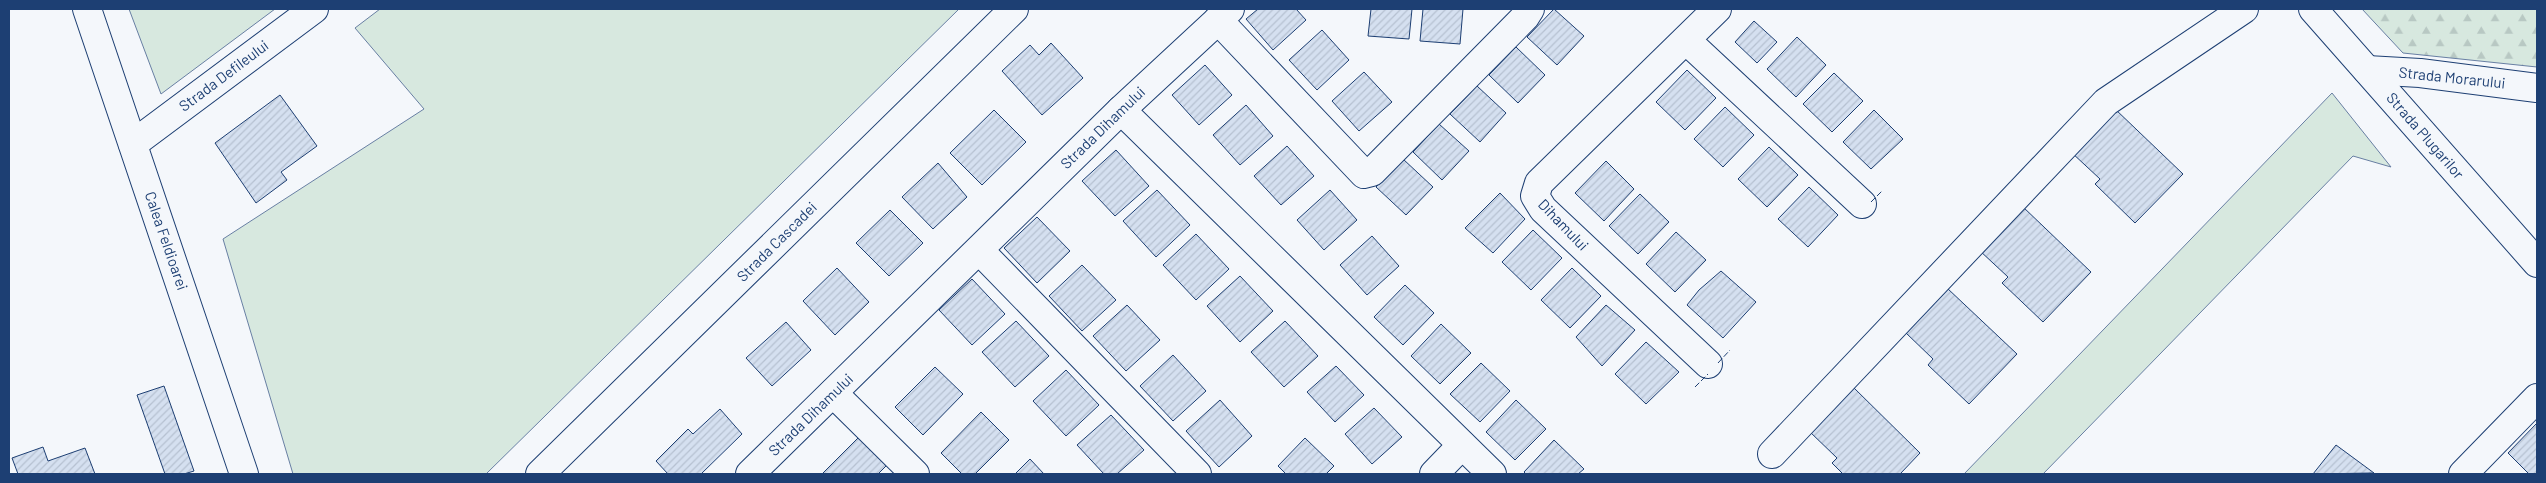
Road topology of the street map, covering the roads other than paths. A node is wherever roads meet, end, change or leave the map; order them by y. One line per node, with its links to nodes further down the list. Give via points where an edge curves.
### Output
1 (87, 9): 13 (street, Calea Feldioarei)
2 (314, 9): 13 (street, Strada Defileului)
3 (1014, 9): 23 (street, Strada Cascadei)
4 (1530, 9): 8 (street, via 1372,172 1364,174)
5 (1717, 9): 9 (street, Dihamului)
6 (2244, 9): 21 (street, via 2106,102)
7 (2313, 9): 10 (street, Strada Plugarilor)
8 (1224, 14): 12 (street, Strada Dihamului)
9 (1686, 40): 14 (street); 17 (street, Dihamului, via 1539,183 1534,196 1543,209)
10 (2366, 70): 11 (street, Strada Morarului, via 2420,73); 16 (street, Strada Plugarilor)
11 (2537, 88)
12 (1120, 110): 15 (street, Strada Dihamului); 20 (street)
13 (133, 144): 22 (street, Calea Feldioarei)
14 (1862, 204)
15 (979, 250): 18 (street, Strada Dihamului); 26 (street)
16 (2537, 263)
17 (1708, 364)
18 (833, 393): 24 (street, Strada Dihamului); 25 (street)
19 (2537, 398): 29 (street)
20 (1462, 445): 27 (street); 28 (street)
21 (1772, 454)
22 (244, 474)
23 (540, 474)
24 (750, 474)
25 (915, 474)
26 (1197, 474)
27 (1434, 474)
28 (1492, 474)
29 (2464, 474)

